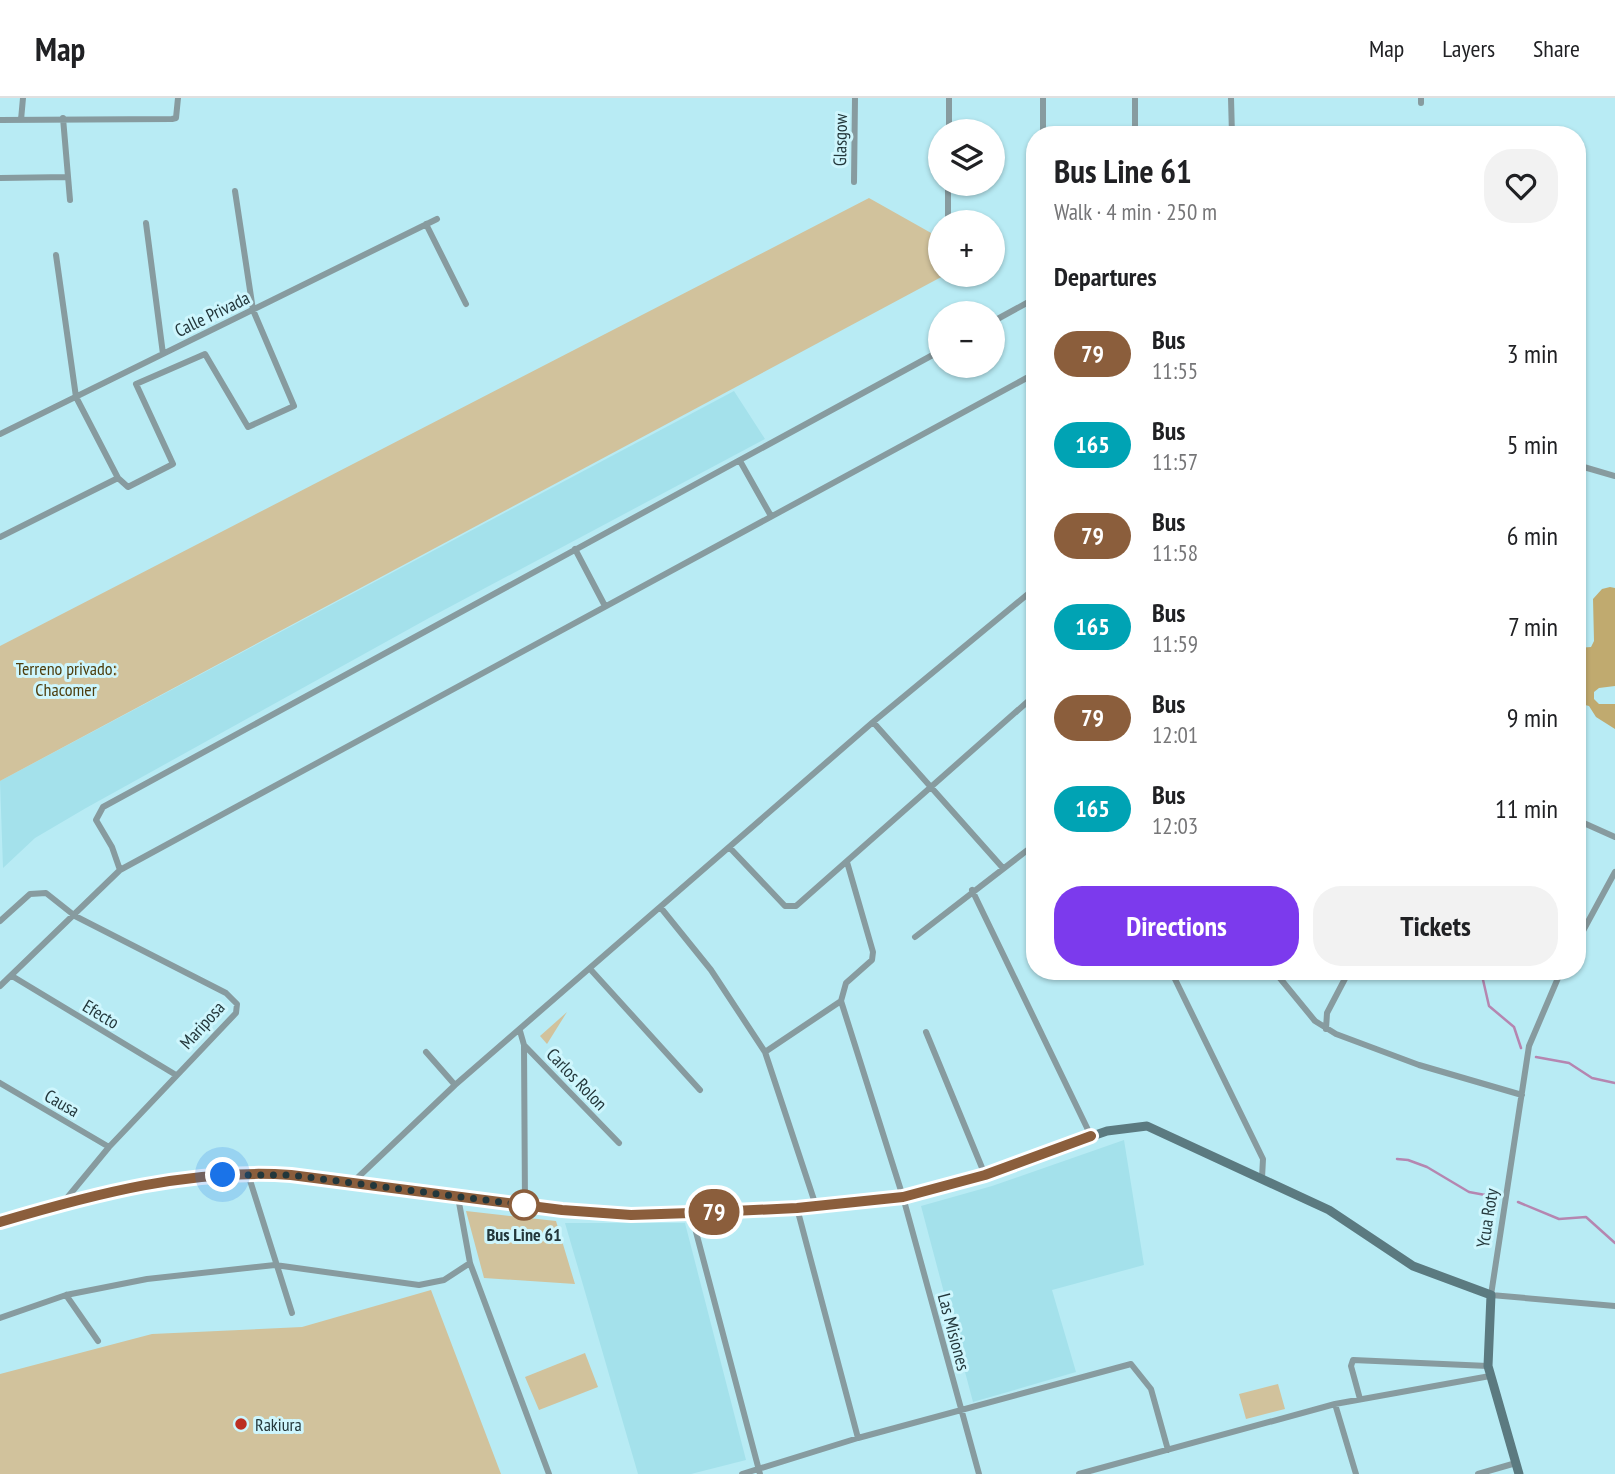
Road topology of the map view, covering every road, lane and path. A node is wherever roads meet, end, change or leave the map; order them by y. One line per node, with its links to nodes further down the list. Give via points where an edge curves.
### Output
1 (23, 98): 11 (street)
2 (178, 98): 8 (street, via 176,118 172,119)
3 (855, 98): 17 (street, Glasgow)
4 (949, 98): 9 (street)
5 (1043, 98): 12 (street)
6 (1135, 98): 13 (street)
7 (1231, 98): 14 (street)
8 (63, 118): 11 (street); 15 (street)
9 (949, 119)
10 (0, 120): 11 (street)
11 (20, 120)
12 (1043, 126)
13 (1135, 126)
14 (1232, 126)
15 (68, 177): 16 (street); 19 (street)
16 (0, 178)
17 (854, 182)
18 (235, 191): 26 (street)
19 (71, 200)
20 (437, 219): 22 (street, Calle Privada)
21 (146, 223): 28 (street)
22 (426, 224): 25 (street); 26 (street, Calle Privada)
23 (56, 255): 31 (street)
24 (1026, 303): 27 (street)
25 (466, 304)
26 (253, 310): 28 (street, Calle Privada); 36 (street, via 293,407 248,427 203,354 135,385 173,464 128,487)
27 (1005, 315)
28 (163, 354): 31 (street, Calle Privada)
29 (928, 358): 33 (street)
30 (1026, 378): 37 (street)
31 (76, 397): 32 (street, Calle Privada); 36 (street)
32 (0, 434)
33 (740, 461): 37 (street); 39 (street)
34 (1586, 468): 35 (street)
35 (1615, 476)
36 (118, 478): 38 (street)
37 (771, 516): 41 (street)
38 (0, 537)
39 (575, 549): 41 (street); 51 (street, via 103,807 96,820 113,847)
40 (1026, 595): 43 (street)
41 (605, 606): 51 (street)
42 (1026, 703): 44 (street)
43 (873, 722): 44 (street); 47 (street)
44 (931, 786): 49 (street); 50 (street)
45 (1586, 824): 46 (street)
46 (1615, 837)
47 (730, 848): 49 (street, via 785,906 802,903); 54 (street)
48 (1026, 850): 50 (street)
49 (847, 862): 66 (street, via 873,952 872,960 846,983)
50 (1002, 867): 53 (street)
51 (120, 870): 55 (street)
52 (1615, 872): 56 (street)
53 (972, 891): 58 (street); 78 (street)
54 (661, 908): 59 (street); 72 (street)
55 (75, 916): 57 (street, via 46,892 30,894); 60 (street); 73 (street, Mariposa, via 236,1000 236,1013)
56 (1586, 920)
57 (0, 921)
58 (915, 937)
59 (591, 970): 68 (street); 76 (street)
60 (12, 976): 65 (street); 73 (street, Efecto)
61 (1175, 980): 83 (street, via 1263,1159)
62 (1281, 980): 67 (street)
63 (1344, 980): 67 (street, via 1327,1013)
64 (1557, 980): 77 (street, Ycua Roty, via 1529,1046)
65 (0, 986)
66 (841, 1001): 72 (street); 86 (street, Las Misiones)
67 (1326, 1029): 77 (street, via 1419,1065)
68 (520, 1031): 70 (street, Carlos Rolon); 75 (street)
69 (926, 1032): 82 (street)
70 (524, 1045): 79 (street, Carlos Rolon); 88 (street)
71 (426, 1052): 75 (street)
72 (765, 1052): 89 (street)
73 (176, 1075): 80 (street, Mariposa)
74 (0, 1083): 80 (street, Causa)
75 (455, 1085): 84 (street)
76 (699, 1090)
77 (1522, 1095): 96 (street, Ycua Roty)
78 (1091, 1136): 82 (street); 83 (street, via 1135,1126 1155,1128)
79 (619, 1143)
80 (109, 1147): 87 (street, Mariposa)
81 (247, 1174): 84 (street); 87 (street, via 190,1178); 94 (street)
82 (985, 1175): 86 (street)
83 (1262, 1178): 96 (street, via 1329,1210 1413,1266)
84 (352, 1183): 85 (street)
85 (458, 1197): 88 (street); 93 (street)
86 (903, 1197): 89 (street); 104 (street, Las Misiones)
87 (62, 1203): 92 (street)
88 (525, 1206): 91 (street, via 631,1215)
89 (816, 1206): 90 (street)
90 (797, 1208): 91 (street); 105 (street)
91 (691, 1213): 108 (street)
92 (0, 1222)
93 (470, 1263): 94 (street, via 443,1280 419,1285); 109 (street)
94 (275, 1265): 95 (street, via 147,1279); 98 (street)
95 (66, 1295): 99 (street); 100 (street)
96 (1491, 1295): 97 (street); 101 (street, Ycua Roty)
97 (1615, 1306)
98 (292, 1313)
99 (0, 1318)
100 (98, 1341)
101 (1489, 1371): 102 (street); 102 (street, via 1353,1360); 107 (street, Ycua Roty)
102 (1360, 1399): 103 (street)
103 (1335, 1404): 106 (street); 113 (street)
104 (961, 1409): 105 (street); 106 (street, via 1130,1364 1151,1389); 111 (street, Las Misiones)
105 (858, 1438): 108 (street)
106 (1168, 1450): 112 (street)
107 (1516, 1463): 114 (street); 115 (street, Ycua Roty)
108 (759, 1471): 110 (street)
109 (549, 1474)
110 (742, 1474)
111 (979, 1474)
112 (1079, 1474)
113 (1356, 1474)
114 (1478, 1474)
115 (1519, 1474)

